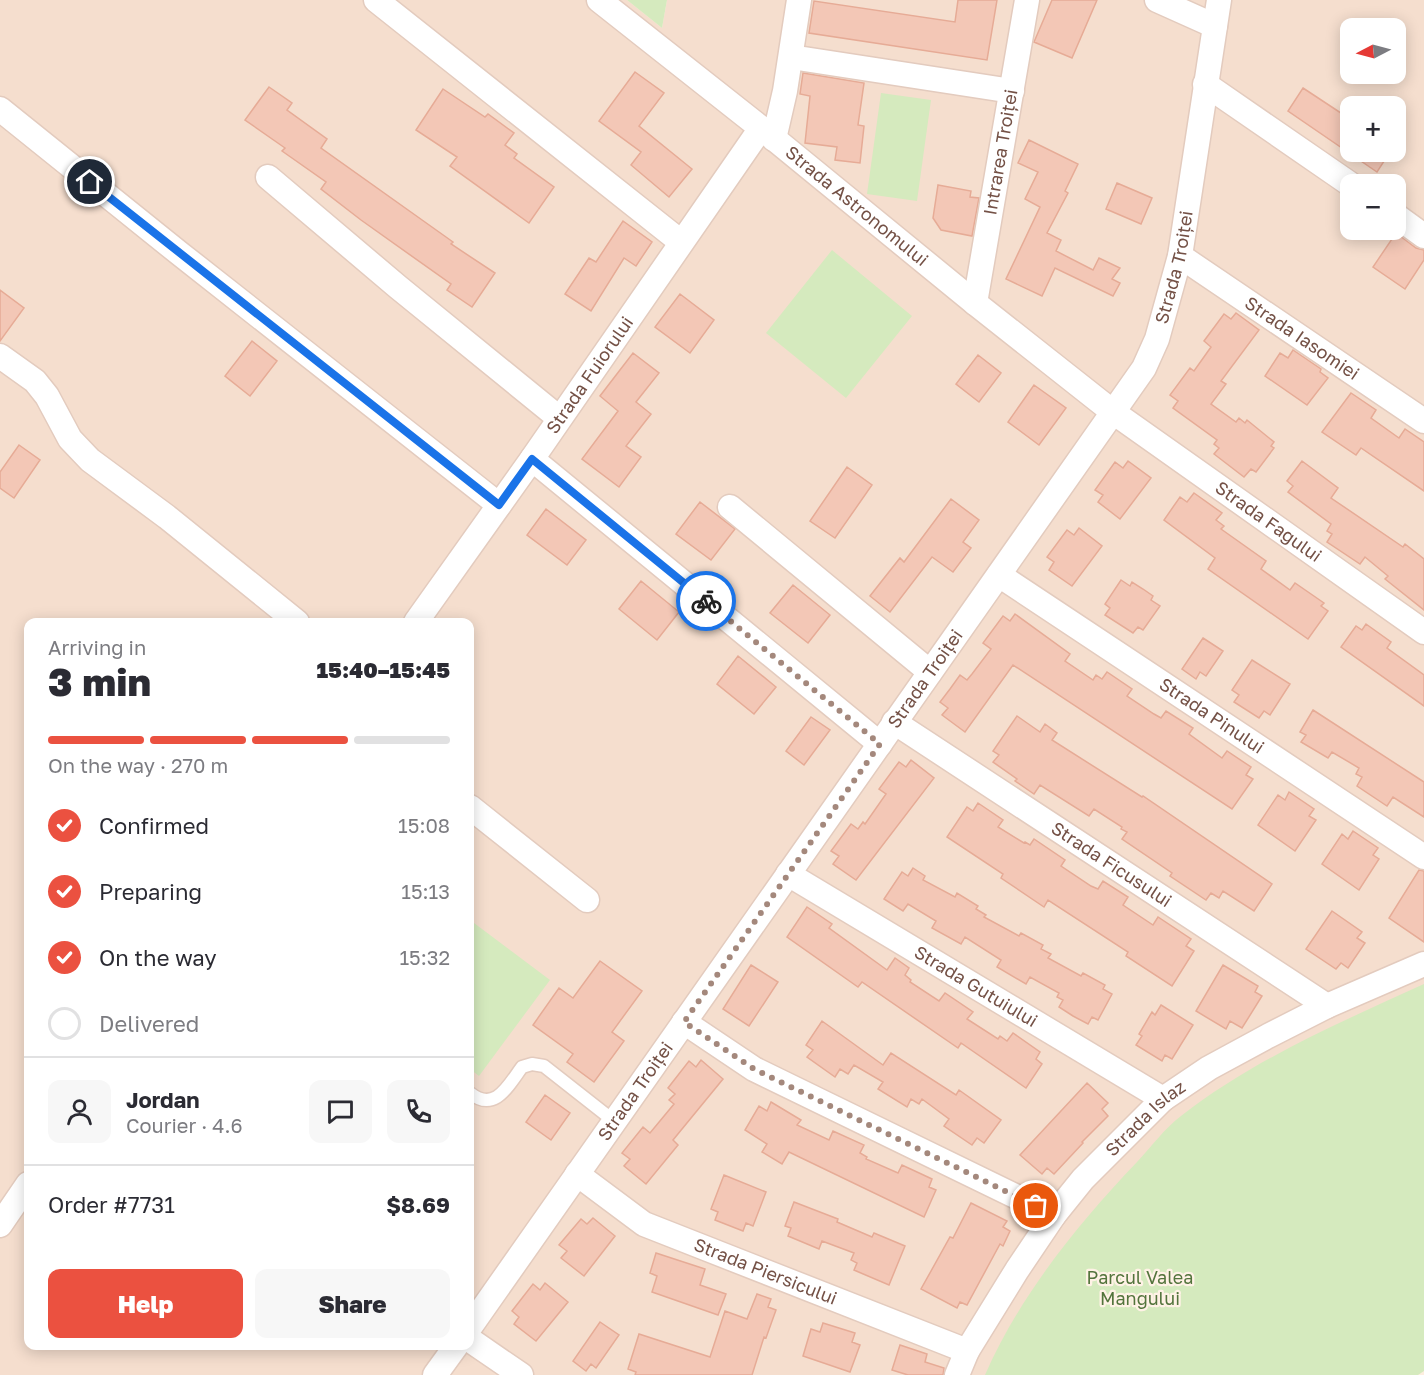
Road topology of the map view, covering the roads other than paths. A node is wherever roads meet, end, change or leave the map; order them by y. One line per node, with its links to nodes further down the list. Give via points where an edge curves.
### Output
1 (376, 0): 17 (street)
2 (599, 0): 12 (street, Strada Astronomului)
3 (799, 0): 12 (street, via 785,92)
4 (1027, 0): 10 (street, Intrarea Troiței)
5 (1157, 0): 7 (street)
6 (1219, 0): 7 (street, Strada Troiței)
7 (1215, 26): 9 (street, Strada Troiței)
8 (804, 59): 10 (street)
9 (1205, 84): 14 (street); 18 (street, Strada Troiței)
10 (1011, 91): 19 (street, Intrarea Troiței)
11 (0, 109): 25 (street)
12 (767, 133): 17 (street, Strada Fuiorului); 19 (street, Strada Astronomului)
13 (268, 177): 22 (street)
14 (1340, 177)
15 (1406, 224): 16 (street)
16 (1424, 236)
17 (681, 242): 22 (street, Strada Fuiorului)
18 (1180, 256): 21 (street, Strada Troiței, via 1157,339 1144,368); 23 (street, Strada Iasomiei)
19 (975, 303): 21 (street, Strada Astronomului)
20 (0, 356): 28 (street, via 35,381 70,439 90,460)
21 (1113, 412): 27 (street, Strada Troiței); 30 (street, Strada Fagului)
22 (559, 418): 24 (street, Strada Fuiorului)
23 (1424, 421)
24 (532, 459): 25 (street, Strada Fuiorului); 33 (street)
25 (499, 505): 29 (street, Strada Fuiorului)
26 (730, 507): 31 (street)
27 (999, 575): 31 (street, Strada Troiței); 35 (street, Strada Pinului)
28 (292, 618)
29 (419, 618)
30 (1424, 632)
31 (930, 672): 32 (street, Strada Troiței)
32 (894, 722): 33 (street, Strada Troiței); 39 (street, Strada Ficusului)
33 (880, 744): 36 (street, Strada Troiței)
34 (474, 810): 37 (street)
35 (1424, 858)
36 (788, 874): 40 (street, Strada Troiței); 42 (street, Strada Gutuiului)
37 (587, 900)
38 (1424, 964): 39 (street, Strada Islaz)
39 (1327, 1006): 42 (street, Strada Islaz, via 1209,1068)
40 (684, 1022): 43 (street, Strada Troiței); 46 (street, via 754,1069)
41 (474, 1096): 43 (lane, via 491,1100 503,1093 522,1067 537,1065 551,1070)
42 (1163, 1099): 46 (street, Strada Islaz, via 1083,1179)
43 (614, 1121): 44 (street, Strada Troiței)
44 (577, 1174): 48 (street, Strada Troiței); 51 (street, Strada Piersicului, via 644,1224)
45 (24, 1189): 47 (street)
46 (1054, 1215): 51 (street, Strada Islaz)
47 (1, 1220)
48 (474, 1321)
49 (474, 1343): 53 (street)
50 (453, 1350): 52 (street)
51 (967, 1351): 54 (street, Strada Islaz)
52 (435, 1375)
53 (521, 1375)
54 (957, 1375)

